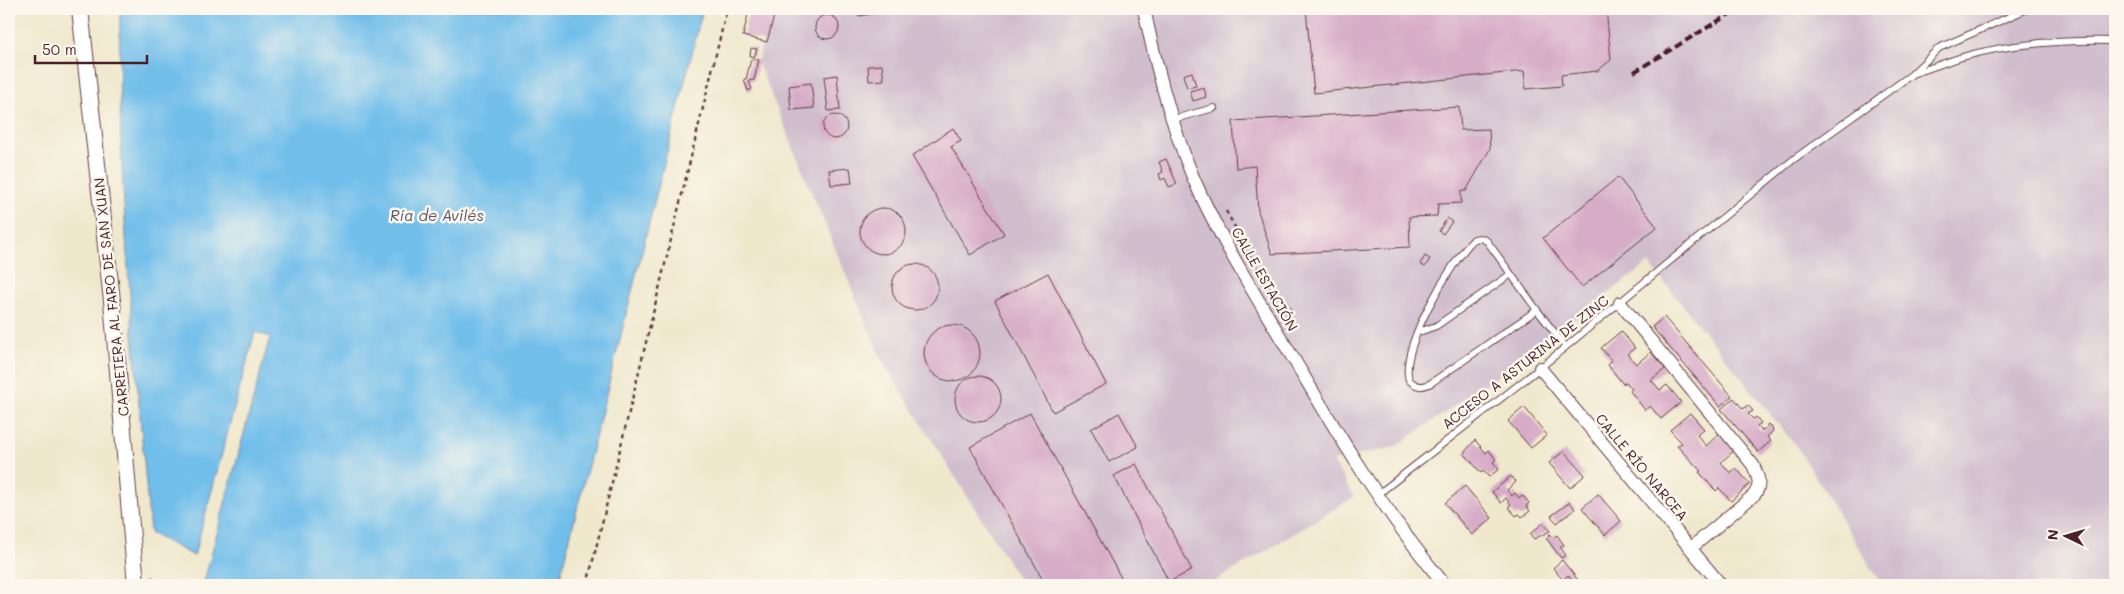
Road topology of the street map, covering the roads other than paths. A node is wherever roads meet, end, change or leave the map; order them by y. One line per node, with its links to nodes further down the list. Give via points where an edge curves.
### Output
1 (80, 9): 16 (street, CARRETERA AL FARO DE SAN XUAN, via 113,311)
2 (1144, 9): 7 (street, CALLE ESTACIÓN)
3 (2027, 9): 5 (lane, via 1939,48)
4 (2115, 41): 5 (lane, via 2018,46 1964,56)
5 (1911, 75): 9 (lane, ACCESO A ASTURINA DE ZINC, via 1794,159)
6 (1214, 108): 7 (lane)
7 (1174, 119): 14 (street, CALLE ESTACIÓN, via 1190,170 1219,230)
8 (1510, 274): 10 (lane); 11 (lane, via 1436,326); 11 (lane, via 1487,241 1474,238 1445,275)
9 (1620, 303): 12 (lane, ACCESO A ASTURINA DE ZINC); 15 (street, via 1753,465 1759,478 1759,490)
10 (1537, 310): 11 (lane, via 1424,387 1415,386 1407,373); 12 (lane)
11 (1419, 332)
12 (1565, 346): 13 (lane, ACCESO A ASTURINA DE ZINC)
13 (1540, 368): 14 (lane, ACCESO A ASTURINA DE ZINC); 15 (street, CALLE RÍO NARCEA)
14 (1377, 495): 17 (street, CALLE ESTACIÓN, via 1408,541)
15 (1691, 548): 18 (street, CALLE RÍO NARCEA)
16 (136, 585)
17 (1445, 585)
18 (1721, 585)

